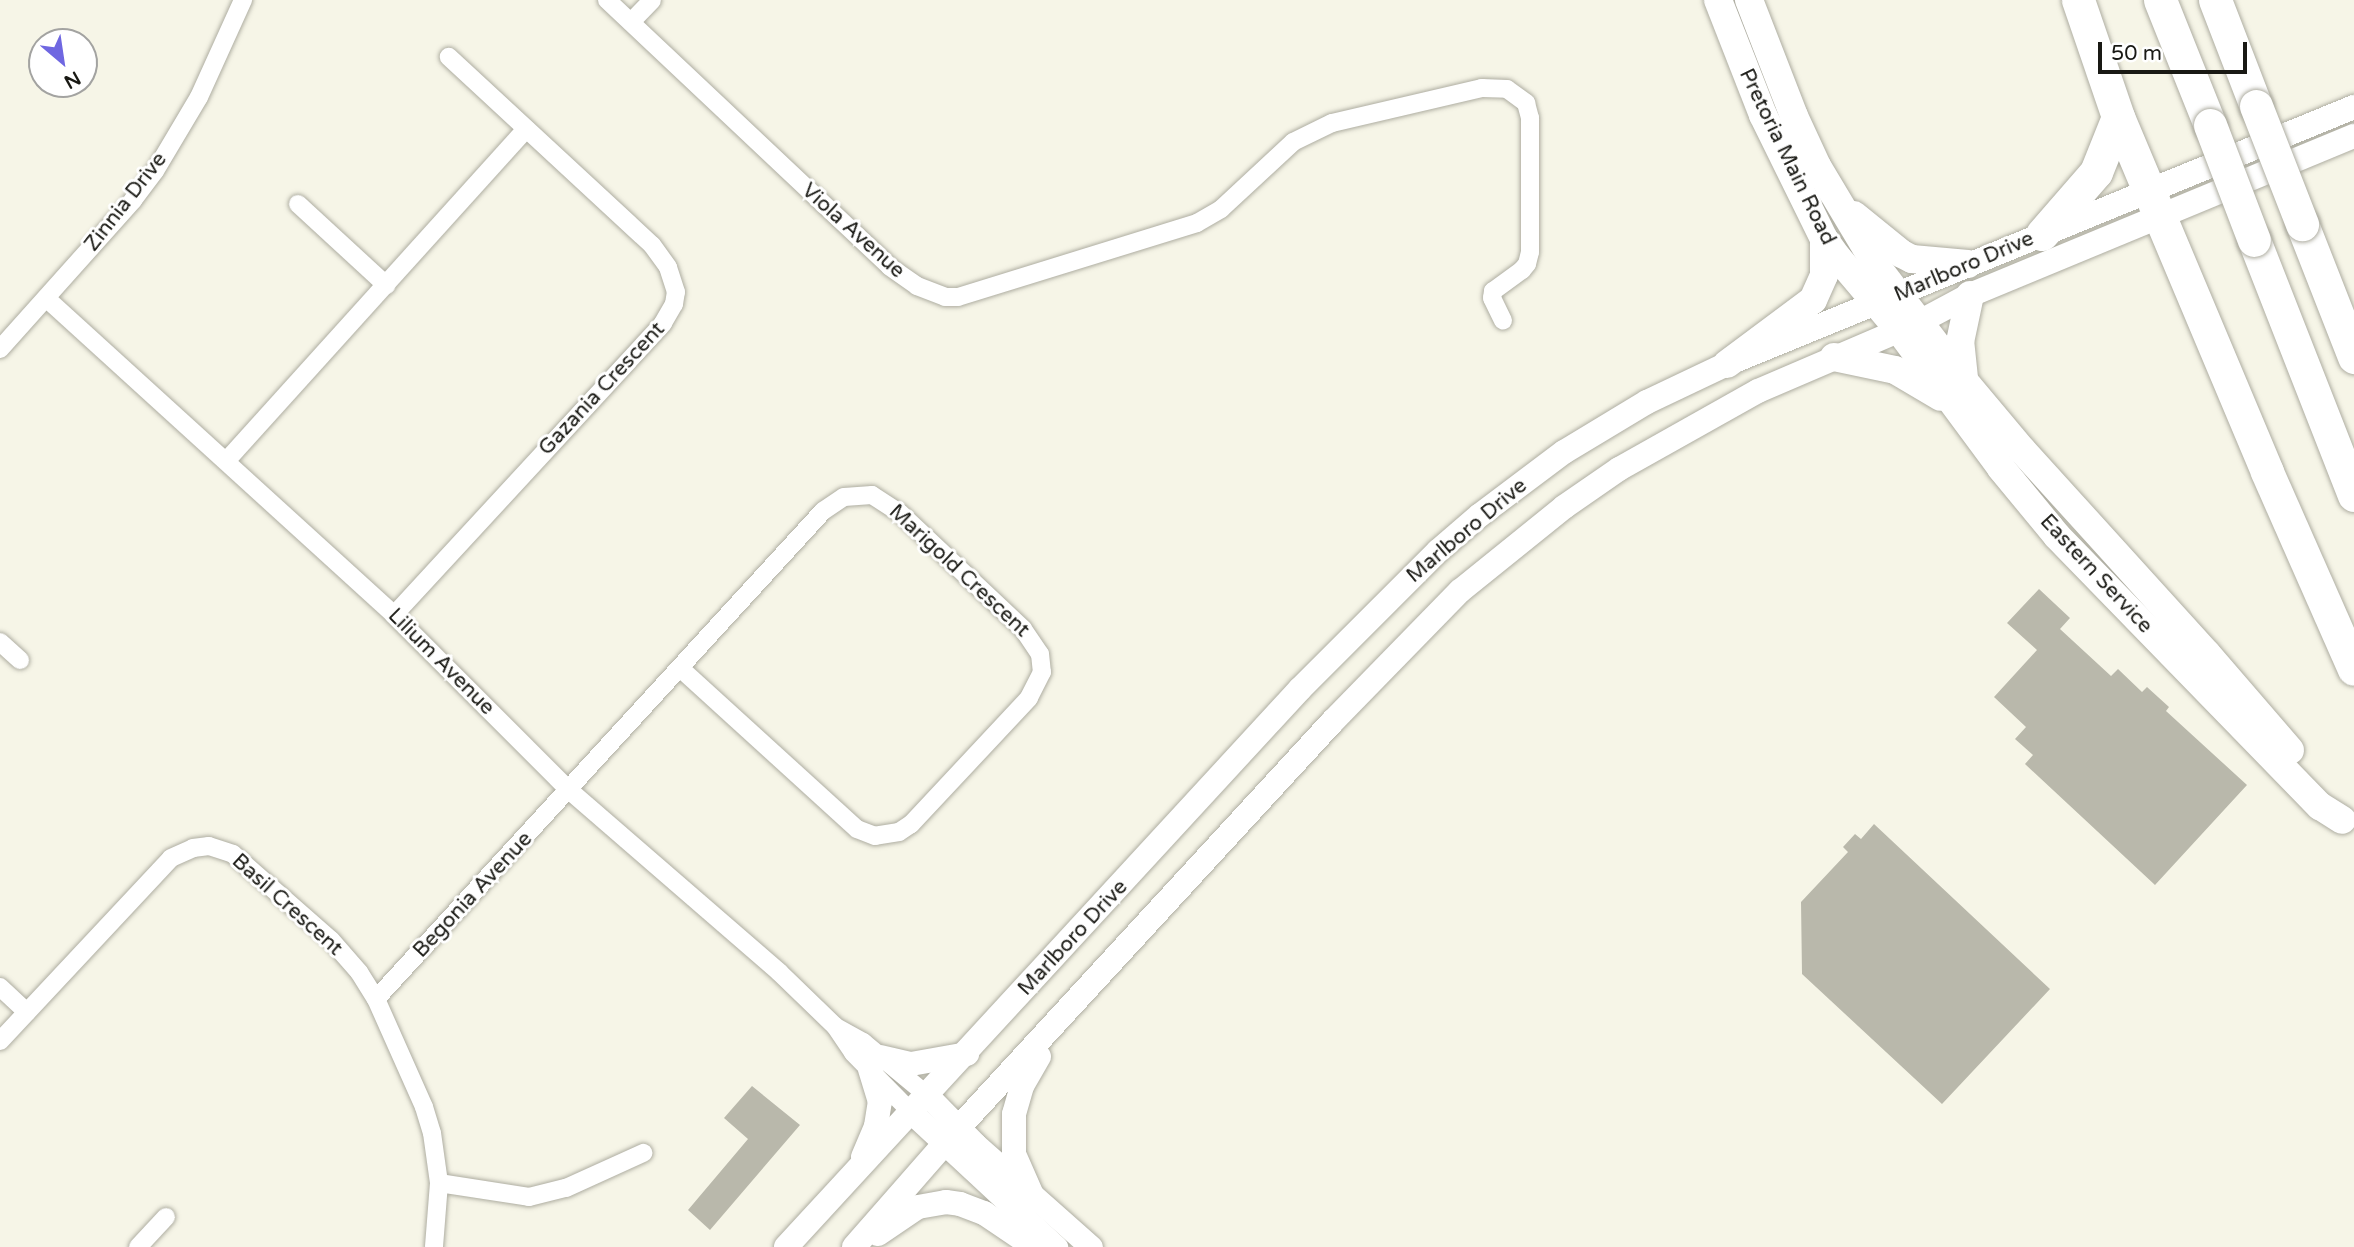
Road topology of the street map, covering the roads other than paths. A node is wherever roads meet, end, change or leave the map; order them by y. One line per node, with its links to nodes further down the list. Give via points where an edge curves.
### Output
1 (243, 0): 24 (street, Zinnia Drive, via 199,97 155,171)
2 (607, 0): 9 (street, Viola Avenue)
3 (652, 0): 9 (street)
4 (1718, 0): 19 (main road, Pretoria Main Road, via 1763,115)
5 (1749, 0): 15 (main road, Pretoria Main Road, via 1794,116)
6 (2078, 0): 12 (highway)
7 (2160, 0): 33 (highway, bridge)
8 (2215, 0): 29 (highway, bridge)
9 (631, 22): 25 (street, Viola Avenue, via 890,267 932,295 958,297 1197,223 1220,209 1273,159 1310,132 1405,104 1482,88 1507,89 1526,103 1530,118 1530,252 1522,270 1493,291)
10 (449, 57): 13 (street, Gazania Crescent)
11 (2354, 107): 16 (main road, Marlboro Drive)
12 (2118, 117): 16 (highway); 18 (highway, via 2096,172)
13 (526, 129): 21 (street); 34 (street, Gazania Crescent, via 652,245 674,279 674,304 663,323)
14 (2354, 136): 16 (main road, Marlboro Drive)
15 (1835, 200): 20 (main road, via 1902,254 1923,261); 23 (main road, Pretoria Main Road, via 1878,268)
16 (2155, 203): 18 (main road, Marlboro Drive); 22 (main road, Marlboro Drive); 38 (highway)
17 (298, 204): 21 (street)
18 (2042, 234): 20 (main road, Marlboro Drive)
19 (1824, 239): 23 (main road, Pretoria Main Road); 30 (main road, via 1824,275 1813,300)
20 (1968, 264): 23 (main road, Marlboro Drive)
21 (386, 285): 32 (street)
22 (1970, 295): 26 (main road, Marlboro Drive); 31 (main road, via 1960,342)
23 (1889, 298): 26 (main road, Eastern Service); 30 (main road, Marlboro Drive)
24 (47, 299): 27 (street, Zinnia Drive); 32 (street, Lilium Avenue)
25 (1503, 321)
26 (1910, 325): 28 (main road, Marlboro Drive); 31 (main road, Eastern Service)
27 (0, 349)
28 (1835, 357): 31 (main road); 44 (main road, Marlboro Drive, via 1758,391 1619,470 1564,507 1460,592 1333,721)
29 (2354, 357)
30 (1727, 363): 46 (main road, Marlboro Drive, via 1647,402 1564,452 1438,551 1300,689)
31 (1960, 395): 40 (main road, Eastern Service, via 2057,536 2320,806)
32 (227, 460): 34 (street, Lilium Avenue)
33 (2354, 495)
34 (394, 615): 39 (street, Lilium Avenue)
35 (0, 642): 36 (street)
36 (20, 660)
37 (680, 668): 37 (street, Marigold Crescent, via 823,511 844,497 859,494 887,502 1023,629 1040,654 1042,672 1029,698 911,824 900,832 875,836 857,829); 39 (street, Marigold Crescent)
38 (2354, 669)
39 (569, 790): 42 (street, Begonia Avenue); 47 (street, Lilium Avenue, via 726,923 835,1026 853,1053)
40 (2348, 828)
41 (0, 987): 43 (street)
42 (376, 999): 43 (street, Basil Crescent, via 331,940 250,866 209,846 181,853 162,865); 52 (street, Basil Crescent, via 424,1107)
43 (27, 1012): 45 (street, Basil Crescent)
44 (1063, 1016): 49 (main road, Marlboro Drive); 53 (main road, via 1022,1086 1014,1114 1014,1154)
45 (0, 1041)
46 (967, 1054): 47 (main road, via 911,1064); 48 (main road, Marlboro Drive)
47 (875, 1064): 48 (street, Lilium Avenue); 51 (main road, via 880,1102)
48 (920, 1105): 49 (street); 51 (main road, Marlboro Drive)
49 (951, 1137): 53 (street); 58 (main road, Marlboro Drive); 61 (street)
50 (643, 1153): 52 (street, via 566,1188 529,1198)
51 (858, 1171): 57 (main road, Marlboro Drive)
52 (439, 1183): 56 (street, Basil Crescent)
53 (1032, 1195): 62 (street)
54 (166, 1217): 55 (street)
55 (138, 1247)
56 (434, 1247)
57 (786, 1247)
58 (854, 1247)
59 (861, 1247): 60 (main road, via 918,1208 946,1202 984,1213)
60 (1034, 1247)
61 (1056, 1247)
62 (1091, 1247)

